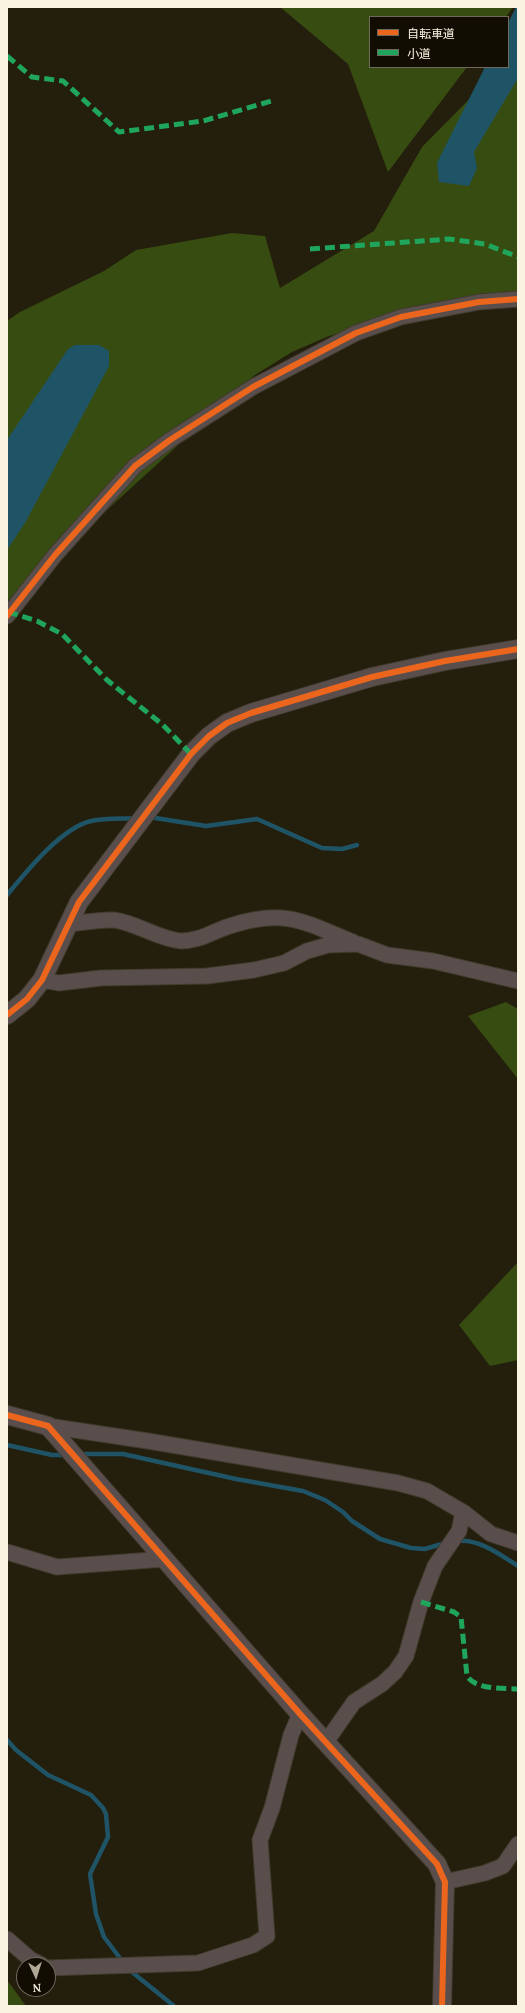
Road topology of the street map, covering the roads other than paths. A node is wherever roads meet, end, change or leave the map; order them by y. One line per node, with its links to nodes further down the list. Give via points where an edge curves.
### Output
1 (518, 299): 2 (street, via 479,302 401,317 356,333 253,387 170,440 135,466 55,554)
2 (7, 616)
3 (518, 649): 4 (street, via 445,660 372,677 251,713 227,723 191,754 79,902)
4 (68, 924): 5 (street, via 114,920 170,939 190,941 232,925 258,918 278,917 296,919); 6 (street)
5 (358, 944): 6 (street, via 328,945 307,951 284,963 207,976 101,978 59,983); 7 (street, via 387,955 433,962)
6 (42, 980): 8 (street, via 27,999)
7 (518, 981)
8 (7, 1015)
9 (7, 1415): 10 (street)
10 (48, 1426): 11 (street, via 398,1483 427,1491); 14 (street)
11 (463, 1512): 12 (street, via 491,1534); 16 (street, via 459,1531 434,1566 406,1656 395,1672 382,1684 354,1702)
12 (518, 1543)
13 (7, 1552): 14 (street, via 57,1567)
14 (165, 1559): 15 (street)
15 (300, 1714): 16 (street); 21 (street, via 260,1840 267,1936 253,1945 198,1963)
16 (326, 1742): 18 (street, via 437,1864)
17 (518, 1844): 18 (street, via 503,1866)
18 (445, 1882): 22 (street)
19 (7, 1939): 20 (street)
20 (28, 1957)
21 (56, 1968)
22 (442, 2006)

